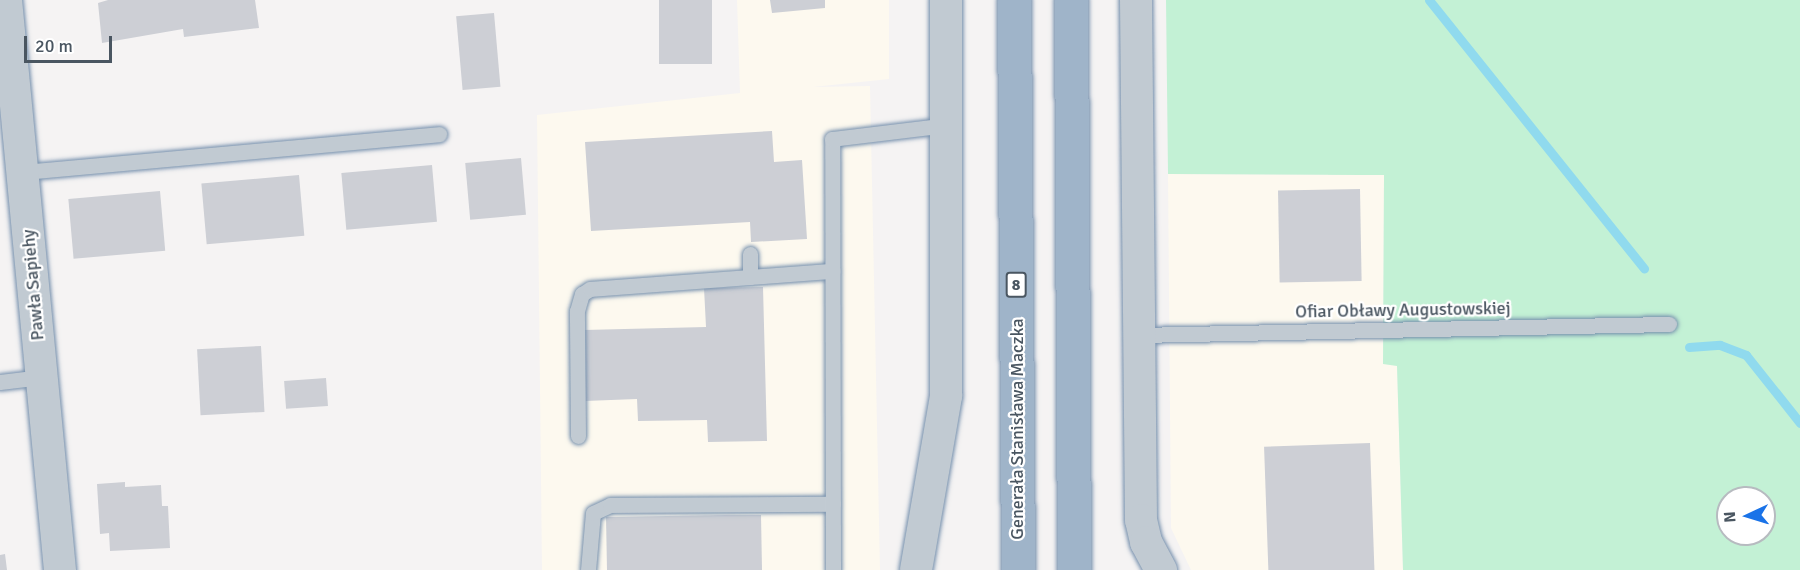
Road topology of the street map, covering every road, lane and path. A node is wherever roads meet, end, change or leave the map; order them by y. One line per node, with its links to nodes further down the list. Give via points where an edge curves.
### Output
1 (6, 0): 8 (street, Pawła Sapiehy)
2 (946, 0): 6 (street)
3 (1014, 0): 22 (highway, Generała Stanisława Maczka / 8)
4 (1071, 0): 23 (highway)
5 (1136, 0): 13 (street)
6 (947, 125): 10 (lane, via 832,139); 21 (street, via 946,396)
7 (439, 134): 8 (lane)
8 (23, 172): 14 (street, Pawła Sapiehy)
9 (750, 254): 11 (lane)
10 (832, 271): 11 (lane); 17 (lane)
11 (750, 277): 16 (lane, via 582,294 577,311)
12 (1669, 324): 13 (lane, Ofiar Obławy Augustowskiej)
13 (1138, 335): 24 (street, via 1141,520 1146,542)
14 (42, 377): 15 (lane); 18 (street, Pawła Sapiehy)
15 (0, 382)
16 (578, 436)
17 (833, 504): 19 (lane, via 610,505 593,513); 20 (lane)
18 (60, 570)
19 (588, 570)
20 (833, 570)
21 (916, 570)
22 (1018, 570)
23 (1074, 570)
24 (1161, 570)

